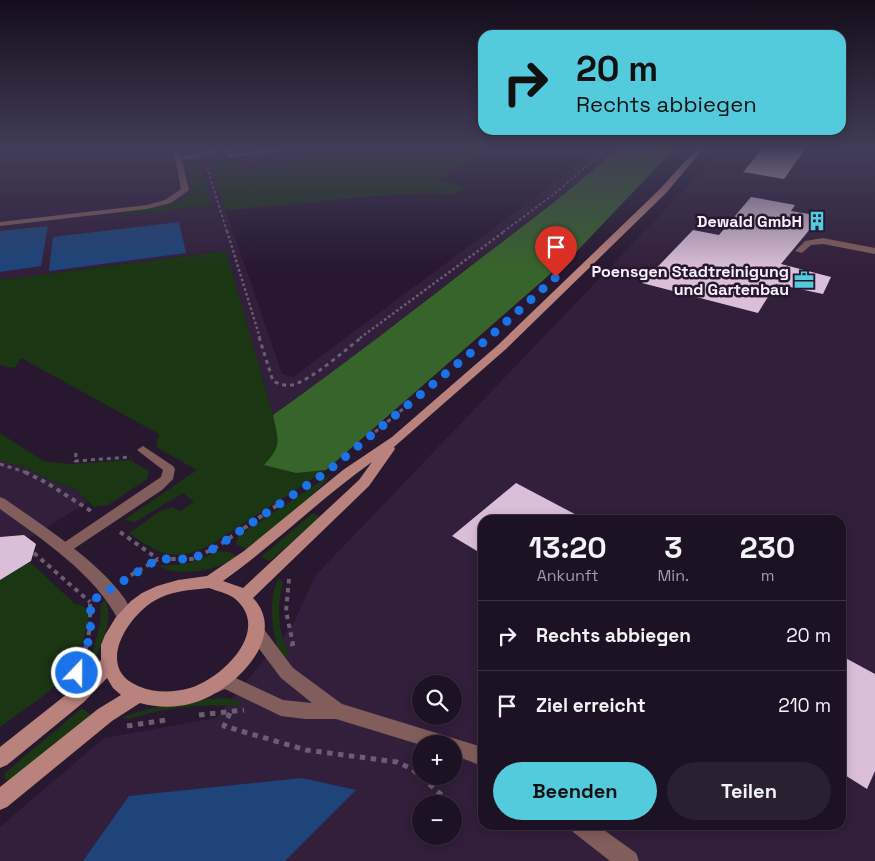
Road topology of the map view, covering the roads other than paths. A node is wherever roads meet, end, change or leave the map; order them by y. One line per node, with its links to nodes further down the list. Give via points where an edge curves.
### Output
1 (185, 188): 3 (street, via 177,198 148,207)
2 (665, 188): 6 (main road, via 502,347)
3 (0, 224)
4 (800, 251): 5 (street, via 808,243 823,241)
5 (875, 251)
6 (396, 440): 10 (main road, via 348,473 249,555); 11 (main road, via 364,483)
7 (139, 455): 9 (lane, via 169,470 167,479)
8 (0, 502): 9 (street)
9 (64, 549): 12 (street, via 108,589)
10 (210, 582): 11 (main road, via 227,586); 12 (main road, via 179,584 148,597)
11 (244, 597): 13 (main road, via 254,609)
12 (125, 616): 14 (main road, via 110,641)
13 (257, 633): 15 (main road, via 249,654 232,675); 17 (street, via 287,673)
14 (109, 663): 16 (main road, via 119,683); 21 (main road, via 78,696)
15 (216, 685): 16 (main road, via 202,692 168,700); 17 (street, via 225,680 281,708)
16 (137, 695): 22 (main road, via 105,715)
17 (336, 711): 18 (street)
18 (415, 735)
19 (462, 749): 20 (street)
20 (478, 755)
21 (0, 759)
22 (0, 800)
23 (587, 830): 24 (street)
24 (628, 861)

